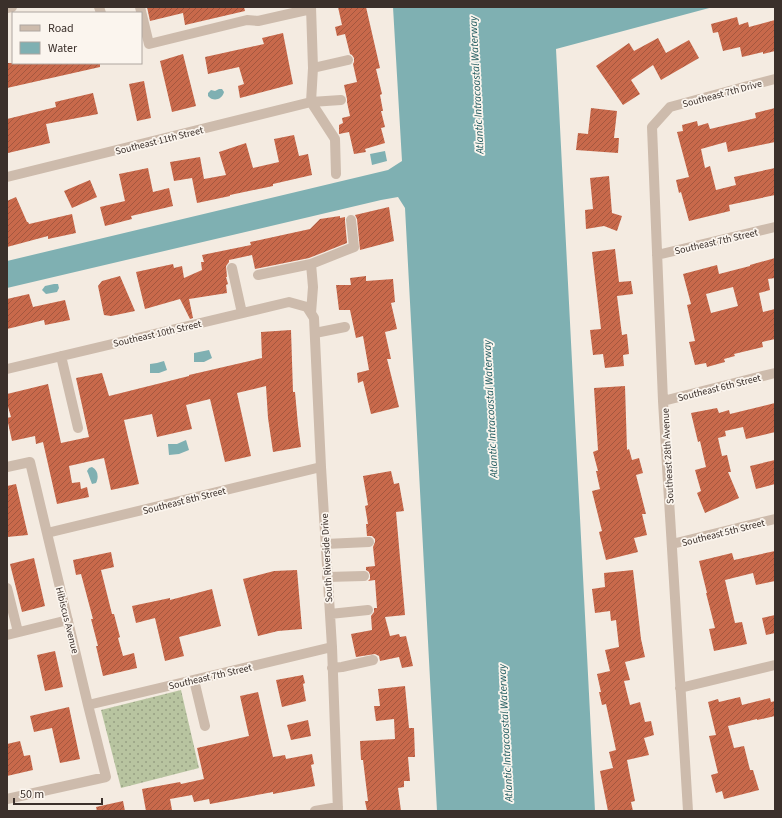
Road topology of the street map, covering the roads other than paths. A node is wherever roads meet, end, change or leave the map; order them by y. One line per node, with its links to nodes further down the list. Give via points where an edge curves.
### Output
1 (12, 7): 2 (street)
2 (7, 8)
3 (311, 8): 4 (street, via 258,21 247,20 149,44); 6 (street)
4 (142, 15)
5 (348, 60): 6 (street)
6 (314, 68): 9 (street)
7 (775, 79): 10 (street, Southeast 7th Drive)
8 (341, 100): 9 (street, Southeast 11th Street)
9 (311, 102): 11 (street, via 335,139); 12 (street, Southeast 11th Street)
10 (670, 107): 15 (street, Southeast 28th Avenue, via 652,127)
11 (336, 174)
12 (7, 177)
13 (351, 220): 16 (street, via 354,247)
14 (775, 226): 15 (street, Southeast 7th Street)
15 (657, 255): 26 (street, Southeast 28th Avenue)
16 (311, 264): 18 (street); 19 (street, South Riverside Drive, via 313,287)
17 (232, 268): 20 (street)
18 (258, 275)
19 (309, 310): 20 (street, Southeast 10th Street, via 289,302); 22 (street, South Riverside Drive, via 314,318)
20 (242, 313): 23 (street, Southeast 10th Street)
21 (345, 327): 22 (street)
22 (315, 333): 29 (street, South Riverside Drive)
23 (61, 356): 24 (street, Southeast 10th Street); 27 (street)
24 (7, 369)
25 (775, 373): 26 (street, Southeast 6th Street)
26 (664, 400): 34 (street, Southeast 28th Avenue)
27 (78, 428)
28 (7, 466): 31 (street, Hibiscus Avenue, via 30,462)
29 (321, 468): 31 (street, Southeast 8th Street); 33 (street, South Riverside Drive)
30 (775, 519): 34 (street, Southeast 5th Street)
31 (47, 533): 40 (street, Hibiscus Avenue)
32 (369, 542): 33 (street)
33 (325, 544): 36 (street, South Riverside Drive)
34 (672, 544): 48 (street, Southeast 28th Avenue)
35 (364, 576): 36 (street)
36 (327, 577): 39 (street, South Riverside Drive)
37 (7, 588): 41 (street)
38 (368, 610): 39 (street)
39 (330, 614): 43 (street, South Riverside Drive)
40 (68, 620): 41 (street); 49 (street, Hibiscus Avenue)
41 (18, 632): 42 (street)
42 (7, 635)
43 (332, 647): 46 (street, South Riverside Drive); 47 (street, Southeast 7th Street)
44 (373, 660): 46 (street)
45 (775, 665): 48 (street)
46 (332, 668): 52 (street, South Riverside Drive)
47 (194, 680): 49 (street, Southeast 7th Street); 50 (street)
48 (680, 688): 54 (street, Southeast 28th Avenue)
49 (88, 705): 51 (street, Hibiscus Avenue, via 106,777)
50 (205, 726)
51 (7, 799)
52 (338, 809): 53 (street)
53 (315, 811)
54 (688, 811)

